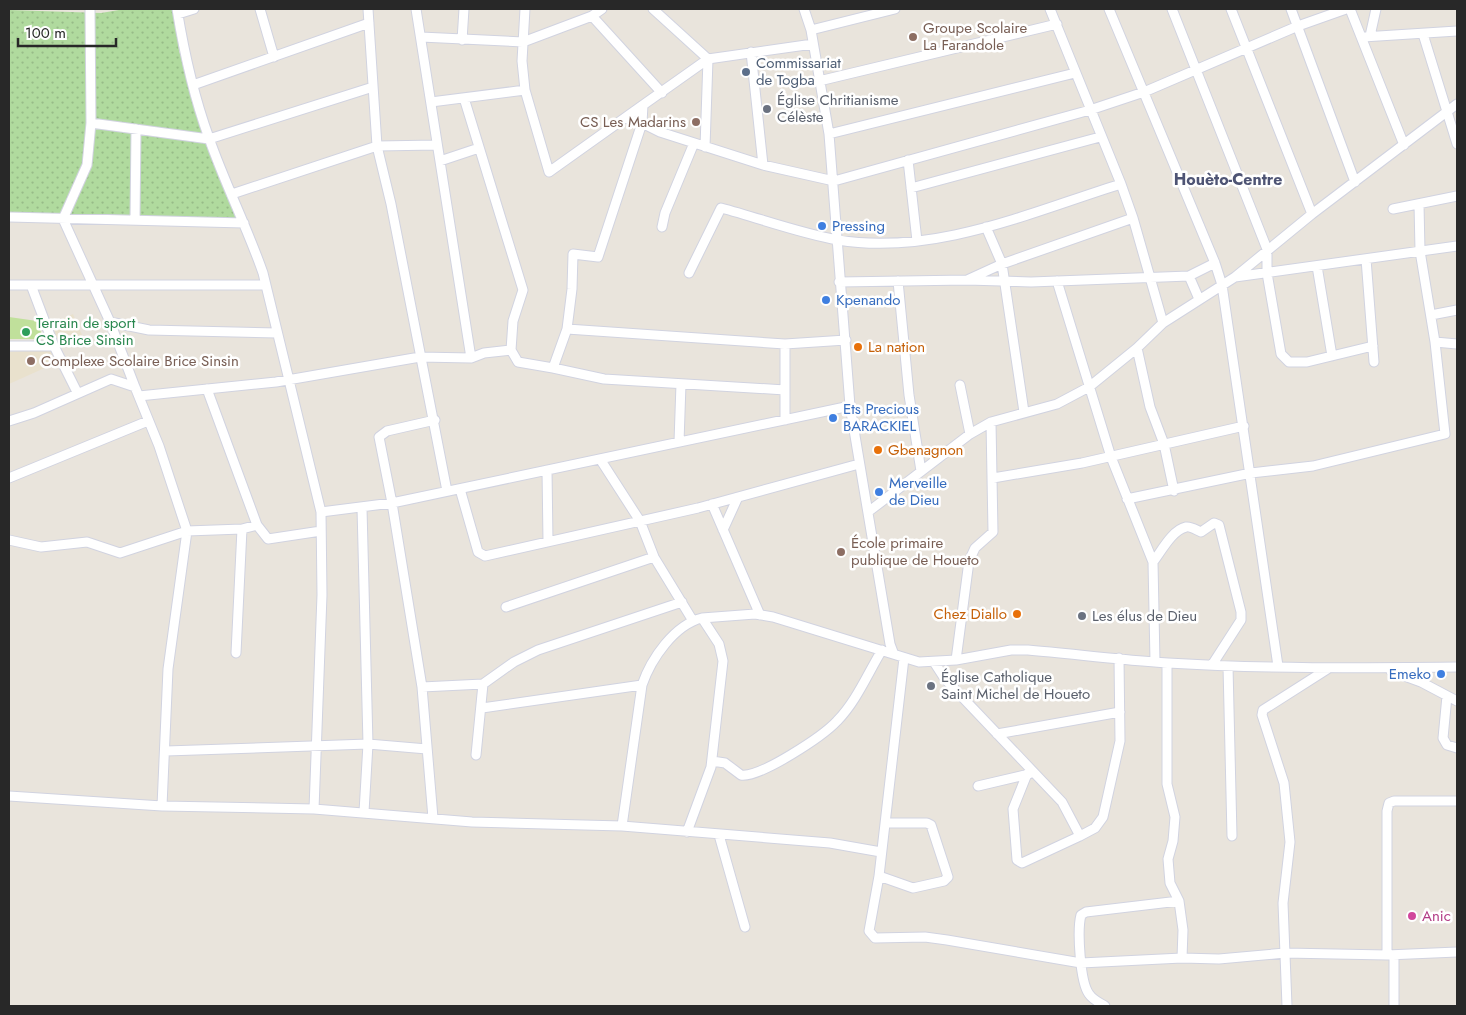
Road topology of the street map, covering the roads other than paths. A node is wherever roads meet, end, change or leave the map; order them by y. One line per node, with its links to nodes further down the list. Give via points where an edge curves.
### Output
1 (90, 9): 52 (street)
2 (194, 9): 20 (street)
3 (260, 9): 35 (street)
4 (368, 9): 22 (street)
5 (416, 9): 28 (street)
6 (464, 9): 30 (street)
7 (525, 9): 31 (street)
8 (602, 9): 21 (street)
9 (653, 9): 36 (street)
10 (804, 9): 25 (street)
11 (895, 9): 25 (street)
12 (1050, 9): 23 (street)
13 (1109, 9): 43 (street)
14 (1172, 9): 37 (street)
15 (1231, 9): 33 (street)
16 (1291, 9): 24 (street)
17 (1346, 9): 24 (street)
18 (1350, 9): 29 (street)
19 (1376, 9): 29 (street)
20 (178, 11): 40 (street)
21 (592, 16): 31 (street); 44 (street)
22 (369, 23): 35 (street); 41 (street)
23 (1057, 24): 38 (street); 39 (street)
24 (1298, 26): 33 (street); 69 (street)
25 (811, 30): 32 (street)
26 (1457, 31): 27 (street)
27 (1423, 34): 29 (street); 50 (street)
28 (421, 37): 30 (street); 46 (street)
29 (1366, 37): 61 (street)
30 (462, 40): 31 (street)
31 (523, 42): 42 (street)
32 (813, 44): 34 (street); 39 (street)
33 (1248, 49): 37 (street); 76 (street)
34 (751, 52): 36 (street); 67 (street)
35 (274, 57): 40 (street)
36 (708, 59): 44 (street); 63 (street)
37 (1198, 71): 43 (street); 87 (street)
38 (1075, 73): 49 (street); 55 (street)
39 (819, 82): 55 (street)
40 (193, 85): 57 (street)
41 (373, 87): 57 (street); 62 (street)
42 (525, 90): 45 (street); 51 (street, via 549,172)
43 (1144, 92): 49 (street); 90 (street)
44 (662, 93): 48 (street)
45 (464, 98): 46 (street); 64 (street)
46 (431, 102): 60 (street)
47 (1457, 104): 50 (street)
48 (643, 106): 51 (street); 53 (street)
49 (1090, 110): 56 (street); 65 (street)
50 (1448, 113): 59 (street); 61 (street)
51 (625, 118): 53 (street)
52 (91, 123): 54 (street); 79 (street, via 87,165)
53 (642, 123): 58 (street); 113 (street, via 598,257 572,254 572,288)
54 (136, 129): 57 (street); 80 (street)
55 (829, 134): 68 (street)
56 (1100, 137): 70 (street); 71 (street)
57 (209, 138): 72 (street)
58 (694, 143): 63 (street); 82 (street, via 665,212)
59 (1457, 144)
60 (437, 145): 62 (street); 66 (street)
61 (1404, 145): 69 (street)
62 (377, 146): 72 (street); 125 (street)
63 (705, 146): 67 (street)
64 (479, 148): 66 (street); 123 (street, via 523,290 513,321)
65 (908, 160): 68 (street); 71 (street)
66 (440, 161): 126 (street)
67 (763, 165): 68 (street)
68 (834, 180): 84 (street)
69 (1355, 182): 76 (street)
70 (1121, 184): 78 (street); 83 (street)
71 (911, 188): 85 (street)
72 (232, 194): 81 (street)
73 (1457, 196): 74 (street)
74 (1419, 204): 75 (street); 88 (street)
75 (1393, 210)
76 (1312, 214): 87 (street)
77 (9, 218): 79 (street)
78 (1133, 218): 91 (street); 96 (street)
79 (63, 219): 80 (street); 103 (street)
80 (135, 220): 81 (street)
81 (244, 223): 106 (street)
82 (662, 227)
83 (986, 227): 85 (street); 91 (street)
84 (838, 240): 85 (street, via 900,244); 93 (street, via 721,208); 101 (street)
85 (917, 241)
86 (1457, 246): 88 (street)
87 (1267, 249): 94 (street); 97 (street)
88 (1420, 251): 89 (street); 110 (street)
89 (1366, 259): 92 (street); 121 (street)
90 (1215, 263): 95 (street); 107 (street)
91 (1002, 264): 98 (street); 102 (street)
92 (1317, 266): 94 (street); 124 (street)
93 (689, 273)
94 (1268, 273): 97 (street); 124 (street, via 1281,354 1290,362)
95 (1189, 276): 96 (street); 108 (street)
96 (1149, 277): 100 (street); 112 (street)
97 (1235, 277): 107 (street)
98 (967, 280): 99 (street); 102 (street)
99 (898, 281): 101 (street); 152 (street, via 909,395)
100 (1057, 281): 102 (street); 132 (street)
101 (838, 282): 115 (street)
102 (1005, 282): 138 (street)
103 (92, 284): 105 (street); 106 (street); 111 (street)
104 (9, 285): 105 (street)
105 (31, 285): 120 (street)
106 (266, 285): 114 (street)
107 (1222, 285): 108 (street); 144 (street)
108 (1199, 299): 112 (street)
109 (1457, 310): 110 (street)
110 (1430, 315): 116 (street)
111 (110, 322): 114 (street, via 149,330); 136 (street)
112 (1163, 323): 122 (street)
113 (566, 329): 117 (street); 128 (street)
114 (277, 333): 129 (street)
115 (846, 340): 117 (street); 137 (street)
116 (1435, 342): 118 (street); 153 (street, via 1445,434 1313,466)
117 (785, 344): 134 (street)
118 (1457, 344)
119 (9, 346): 120 (street)
120 (54, 346): 135 (street)
121 (1373, 346): 124 (street); 127 (street)
122 (1137, 348): 132 (street); 147 (street, via 1150,408)
123 (511, 350): 126 (street); 128 (street, via 518,362)
124 (1332, 356)
125 (420, 357): 126 (street); 129 (street); 139 (street)
126 (471, 358)
127 (1374, 362)
128 (553, 368): 130 (street, via 604,379)
129 (289, 380): 133 (street); 164 (street)
130 (681, 384): 134 (street); 146 (street)
131 (960, 385): 145 (street)
132 (1090, 387): 138 (street, via 1057,404); 148 (street)
133 (207, 389): 136 (street); 167 (street)
134 (785, 390): 140 (street)
135 (77, 392): 136 (street, via 111,379); 141 (street)
136 (137, 392): 142 (street)
137 (850, 406): 140 (street); 150 (street)
138 (1024, 412): 143 (street)
139 (435, 420): 157 (street); 161 (street, via 387,431 379,437)
140 (785, 420): 146 (street)
141 (9, 421)
142 (148, 421): 154 (street); 171 (street)
143 (991, 422): 145 (street); 155 (street)
144 (1244, 426): 147 (street); 153 (street)
145 (970, 434): 152 (street)
146 (679, 442): 149 (street)
147 (1164, 444): 148 (street); 158 (street)
148 (1111, 457): 155 (street); 160 (street)
149 (600, 459): 151 (street); 166 (street)
150 (859, 464): 159 (street); 165 (street)
151 (547, 470): 156 (street); 173 (street)
152 (922, 471): 165 (street)
153 (1251, 473): 158 (street); 191 (street)
154 (9, 478)
155 (993, 478): 185 (street, via 993,532 975,548 969,561)
156 (460, 489): 157 (street); 173 (street, via 478,552 482,555)
157 (447, 491): 161 (street)
158 (1174, 491): 160 (street)
159 (738, 498): 162 (street); 169 (street)
160 (1127, 499): 175 (street)
161 (392, 503): 163 (street); 197 (street)
162 (712, 504): 166 (street); 169 (street)
163 (362, 508): 164 (street); 203 (street)
164 (321, 512): 170 (street)
165 (868, 512): 181 (street)
166 (640, 521): 173 (street); 174 (street)
167 (257, 525): 168 (street); 170 (street, via 268,540)
168 (242, 529): 171 (street); 182 (street)
169 (723, 530): 178 (street)
170 (321, 531): 204 (street)
171 (187, 532): 172 (street, via 120,553 87,542 41,547); 207 (street, via 168,668)
172 (9, 540)
173 (548, 540)
174 (654, 557): 176 (street); 177 (street)
175 (1153, 562): 187 (street); 189 (street, via 1181,529 1190,527 1201,532 1214,523 1218,525 1241,620)
176 (682, 602): 179 (street); 195 (street, via 538,650)
177 (506, 606)
178 (760, 615): 179 (street); 180 (street, via 800,623)
179 (698, 620): 196 (street, via 670,640 656,656); 209 (street, via 722,654)
180 (882, 650): 181 (street); 209 (street, via 837,722 810,741 767,769 745,776 725,763)
181 (893, 652): 183 (street)
182 (236, 653)
183 (904, 658): 186 (street); 218 (street)
184 (1119, 658): 185 (street, via 1011,650); 187 (street); 201 (street)
185 (956, 660): 186 (street)
186 (934, 662): 202 (street, via 945,679)
187 (1155, 662): 188 (street)
188 (1167, 663): 189 (street); 226 (street, via 1167,784 1174,816 1168,859 1170,884)
189 (1212, 665): 190 (street)
190 (1228, 666): 191 (street); 223 (street)
191 (1278, 666): 193 (street)
192 (1457, 667): 194 (street)
193 (1329, 668): 194 (street); 229 (street, via 1263,710 1262,715 1284,783 1290,842 1283,903)
194 (1386, 669): 198 (street)
195 (483, 684): 197 (street); 200 (street)
196 (642, 685): 200 (street); 219 (street)
197 (422, 687): 206 (street)
198 (1448, 696): 199 (street); 205 (street, via 1443,738 1447,745)
199 (1457, 701)
200 (482, 708): 208 (street)
201 (1120, 712): 202 (street); 222 (street, via 1120,741 1103,817 1095,828)
202 (998, 734): 210 (street)
203 (368, 744): 204 (street); 206 (street); 216 (street)
204 (316, 747): 207 (street); 215 (street)
205 (1457, 748)
206 (427, 749): 217 (street)
207 (166, 751): 214 (street)
208 (476, 755)
209 (712, 761): 220 (street)
210 (1031, 773): 211 (street); 222 (street, via 1062,802); 222 (street, via 1013,809 1019,862)
211 (978, 786)
212 (9, 796): 214 (street)
213 (1457, 801): 230 (street, via 1389,803)
214 (162, 806): 215 (street)
215 (314, 809): 216 (street)
216 (364, 812): 217 (street)
217 (433, 818): 219 (street)
218 (885, 823): 224 (street); 225 (street, via 931,825 948,877 944,881 913,888)
219 (622, 826): 220 (street)
220 (687, 832): 221 (street)
221 (719, 835): 224 (street, via 830,843); 227 (street)
222 (1080, 836)
223 (1232, 836)
224 (881, 852): 225 (street)
225 (880, 876): 232 (street, via 869,931 875,938 925,937)
226 (1179, 901): 231 (street); 232 (street, via 1081,915)
227 (744, 927)
228 (1457, 952): 230 (street)
229 (1285, 953): 230 (street); 231 (street, via 1219,959); 234 (street)
230 (1390, 955): 235 (street)
231 (1182, 958): 232 (street)
232 (1081, 963): 233 (street, via 1090,996)
233 (1105, 1006)
234 (1287, 1006)
235 (1394, 1006)

